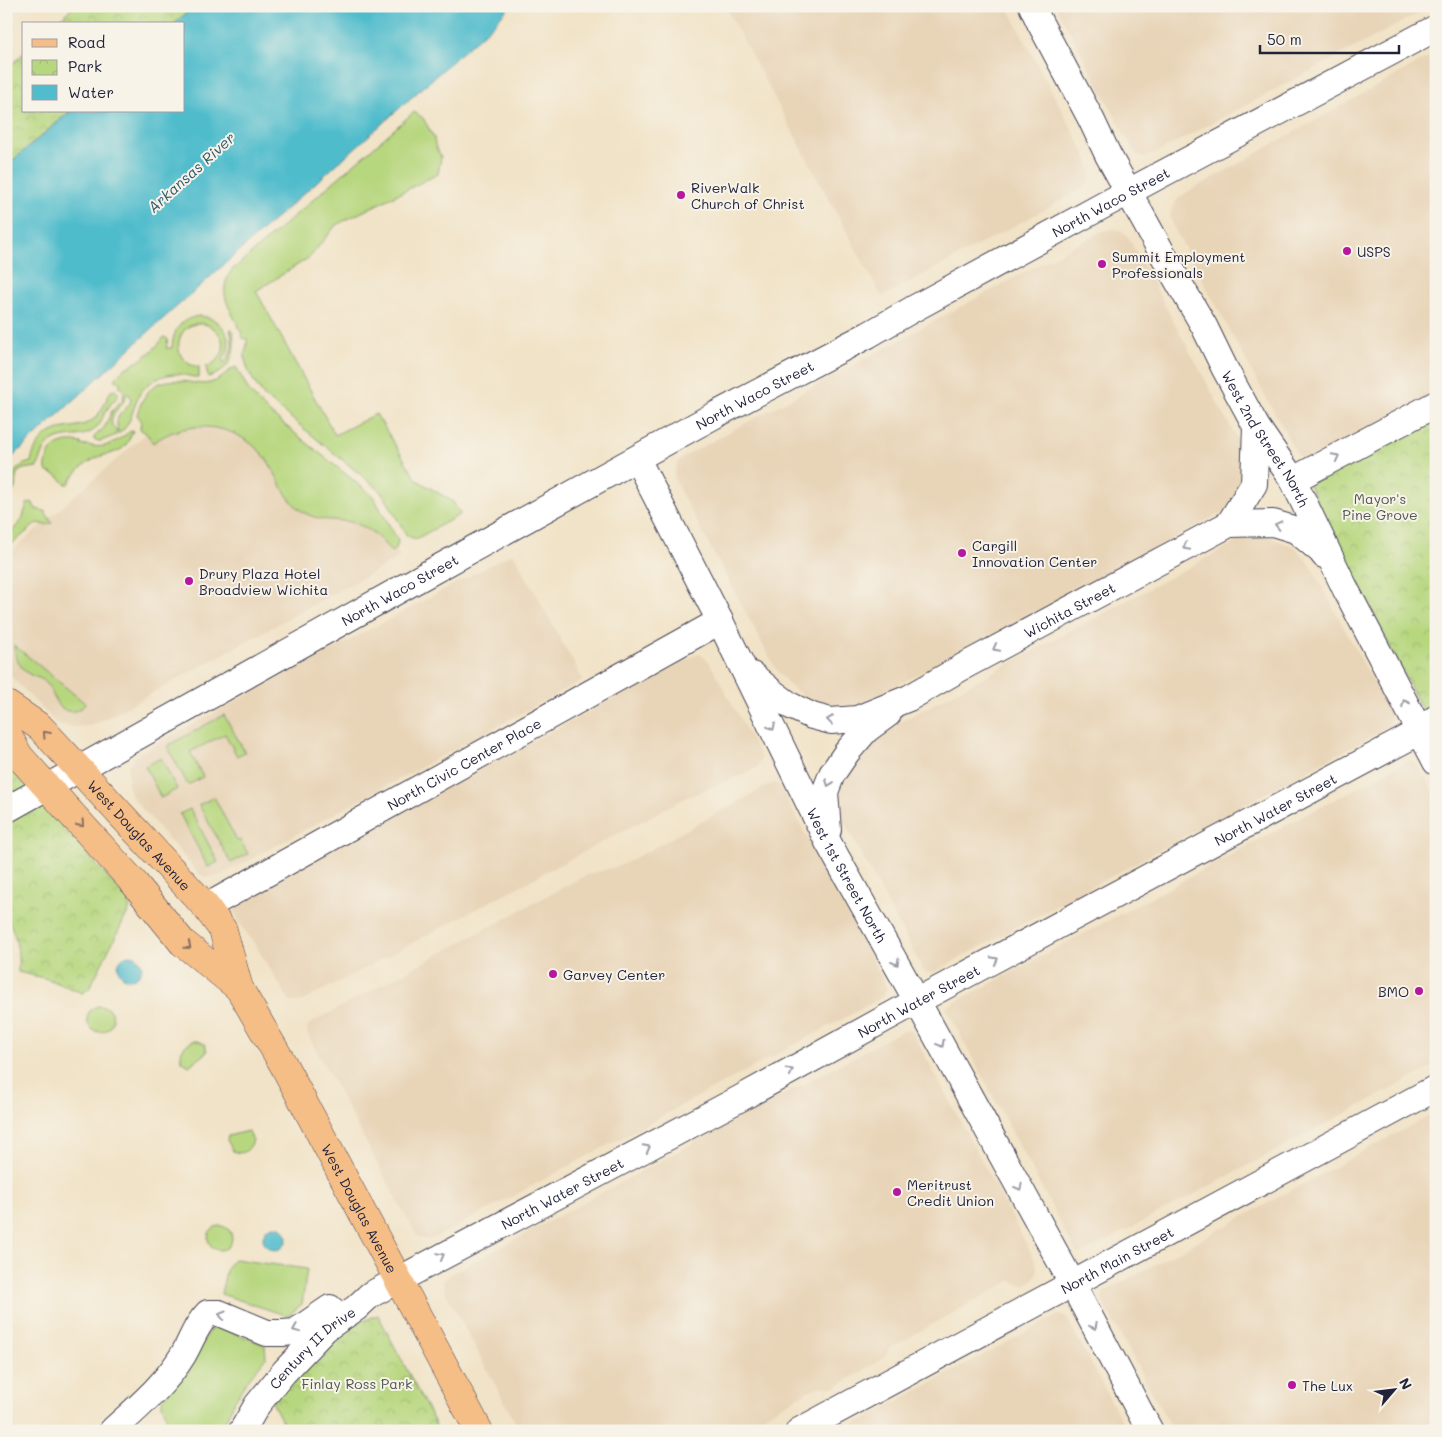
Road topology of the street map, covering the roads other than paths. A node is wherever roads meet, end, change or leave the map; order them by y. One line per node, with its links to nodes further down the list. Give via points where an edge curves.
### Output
1 (1032, 6): 3 (street, West 2nd Street North)
2 (1436, 28): 3 (street, North Waco Street)
3 (1128, 192): 5 (street, West 2nd Street North); 6 (street, North Waco Street)
4 (1436, 404): 7 (street, one-way to 4)
5 (1256, 426): 7 (street, West 2nd Street North); 8 (street, via 1254,484)
6 (637, 459): 10 (street, West 1st Street North); 17 (street, North Waco Street)
7 (1294, 480): 9 (street, West 2nd Street North)
8 (1229, 524): 9 (street, one-way to 8, via 1321,551 1296,530 1274,523); 12 (street, Wichita Street, one-way to 12, via 966,664)
9 (1340, 577): 14 (street, West 2nd Street North, one-way to 9)
10 (720, 620): 11 (street, West 1st Street North); 21 (street, North Civic Center Place)
11 (744, 668): 12 (street, one-way to 11, via 857,719 831,721 791,706); 20 (street, West 1st Street North, one-way to 20)
12 (909, 698): 20 (street, one-way to 20, via 866,730 832,774 825,792)
13 (6, 704): 17 (main road, West Douglas Avenue, one-way to 13, via 40,727)
14 (1428, 725): 16 (street, West 2nd Street North); 23 (street, North Water Street, one-way to 14)
15 (6, 732): 18 (main road, West Douglas Avenue, via 20,756)
16 (1436, 762)
17 (79, 770): 18 (street, North Waco Street); 21 (main road, West Douglas Avenue)
18 (48, 788): 19 (street, North Waco Street); 22 (main road, West Douglas Avenue, one-way to 22, via 135,884 182,942)
19 (6, 810)
20 (829, 844): 23 (street, West 1st Street North, one-way to 23)
21 (206, 907): 22 (main road, West Douglas Avenue, via 223,930)
22 (239, 988): 25 (main road, West Douglas Avenue)
23 (918, 1001): 25 (street, North Water Street, one-way to 23); 26 (street, West 1st Street North, one-way to 26)
24 (1436, 1088): 26 (street, North Main Street)
25 (398, 1279): 27 (street, Century II Drive); 32 (main road, West Douglas Avenue)
26 (1072, 1283): 33 (street, North Main Street); 34 (street, West 1st Street North, one-way to 34)
27 (370, 1295): 28 (street, Century II Drive, one-way to 28, via 344,1299 295,1332); 29 (street, Century II Drive, via 325,1329)
28 (267, 1333): 29 (street, Century II Drive, via 273,1363); 30 (street, one-way to 30, via 219,1312 208,1313 163,1382)
29 (258, 1405): 31 (street, Century II Drive)
30 (112, 1431)
31 (242, 1431)
32 (479, 1431)
33 (799, 1431)
34 (1150, 1431)

